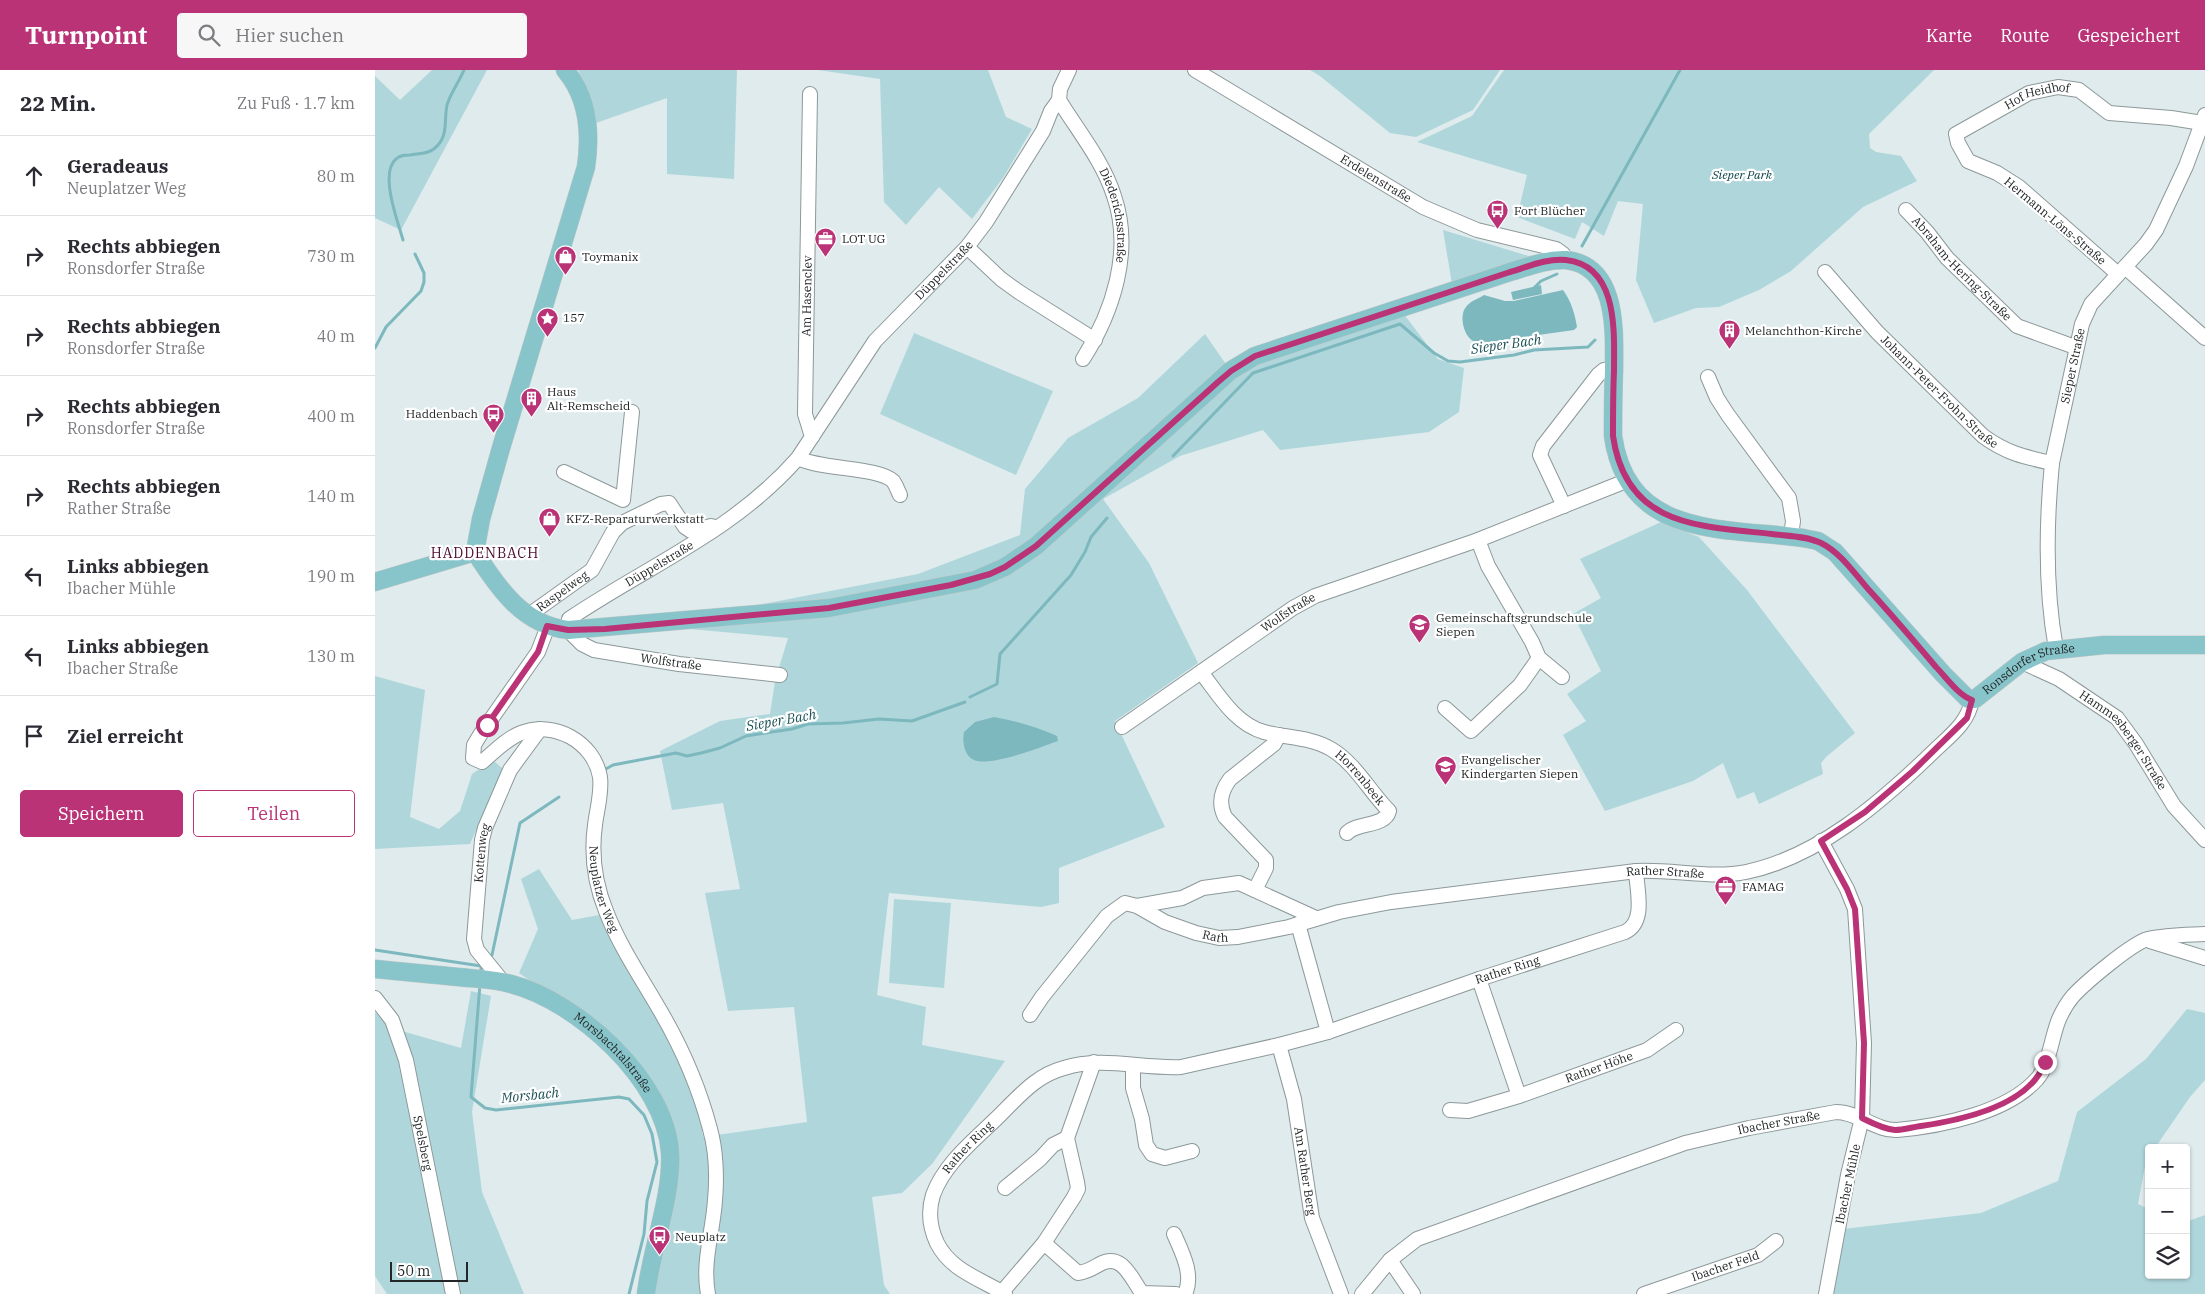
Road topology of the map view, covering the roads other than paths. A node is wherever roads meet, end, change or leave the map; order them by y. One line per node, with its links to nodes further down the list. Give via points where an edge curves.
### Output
1 (565, 70): 32 (main road, via 579,92 585,113 589,144 586,167 501,448)
2 (1069, 70): 5 (street, Düppelstraße, via 1060,88)
3 (1195, 70): 10 (street, Erdelenstraße, via 1423,207 1477,230 1556,249)
4 (811, 94): 20 (street, Am Hasenclev, via 805,414)
5 (1059, 100): 9 (street, Düppelstraße, via 1029,156); 14 (street, Diederichsstraße, via 1104,172 1115,196 1121,256 1118,279)
6 (2203, 119): 7 (street, Hof Heidhof, via 2109,113 2079,90 2058,87 2029,92 1956,134); 11 (street, Sieper Straße, via 2186,166 2156,230)
7 (1965, 158): 11 (street, Hermann-Löns-Straße, via 2019,187)
8 (1907, 210): 15 (street, Abraham-Hering-Straße, via 1947,258 2017,326)
9 (967, 247): 14 (street, via 1001,279); 20 (street, Düppelstraße, via 875,341)
10 (1566, 260): 17 (main road, Ronsdorfer Straße, via 1587,268 1604,286 1613,320); 36 (main road, via 1510,272 1255,356 1224,376 1036,546 990,574 951,585 829,608)
11 (2121, 270): 13 (street, Hermann-Löns-Straße); 15 (street, Sieper Straße, via 2091,304)
12 (1825, 272): 22 (street, Johann-Peter-Frohn-Straße, via 1877,332 1983,436 2014,455)
13 (2205, 338)
14 (1095, 340): 16 (street, Diederichsstraße)
15 (2075, 347): 22 (street, Sieper Straße)
16 (1083, 358)
17 (1614, 369): 24 (main road, Ronsdorfer Straße, via 1613,436 1615,452); 27 (street, via 1604,370 1598,375 1543,446 1540,455)
18 (1709, 377): 30 (street, via 1728,415 1789,498 1793,521)
19 (633, 412): 26 (street)
20 (812, 436): 21 (street, Düppelstraße)
21 (798, 458): 25 (street, via 809,463 879,473 894,482); 29 (street, Düppelstraße, via 774,484)
22 (2052, 463): 38 (street, Sieper Straße, via 2048,569)
23 (564, 472): 26 (street)
24 (1627, 481): 27 (street, Wolfstraße); 30 (main road, Ronsdorfer Straße, via 1645,501 1683,522 1717,529)
25 (900, 495)
26 (623, 500): 28 (street)
27 (1563, 506): 31 (street, Wolfstraße)
28 (629, 518): 29 (street, Raspelweg, via 669,502 691,531 711,526); 34 (street, Raspelweg, via 613,532 592,570)
29 (718, 528): 36 (street, Düppelstraße, via 569,619)
30 (1791, 536): 44 (main road, Ronsdorfer Straße, via 1818,541 1835,552 1943,674)
31 (1478, 540): 39 (street, via 1488,566 1533,642); 41 (street, Wolfstraße, via 1315,596)
32 (475, 552): 33 (main road); 34 (main road, via 505,595)
33 (375, 582)
34 (529, 615): 35 (main road)
35 (547, 626): 36 (main road); 47 (street, Neuplatzer Weg, via 538,652 474,745 473,758 482,762 511,737)
36 (568, 630): 42 (street, Wolfstraße, via 581,644 594,650 679,664)
37 (2205, 645): 38 (main road, Ronsdorfer Straße, via 2104,645)
38 (2056, 649): 40 (main road, Ronsdorfer Straße)
39 (1539, 658): 43 (street); 45 (street, via 1520,686 1471,731)
40 (2022, 662): 44 (main road, Ronsdorfer Straße); 50 (street, Hammesberger Straße, via 2059,679 2117,718 2174,806)
41 (1201, 672): 46 (street, Wolfstraße); 48 (street, Horrenbeek, via 1241,719 1255,728)
42 (780, 675)
43 (1562, 677)
44 (1972, 700): 51 (street, Rather Straße, via 1967,718 1913,771 1865,812)
45 (1445, 708)
46 (1122, 727)
47 (540, 730): 62 (street, Kottenweg, via 510,770 483,840 474,939 477,950); 80 (street, Neuplatzer Weg, via 562,732 574,738 597,767 600,784 593,842 594,862 606,911 678,1048 698,1091 711,1130 715,1200 705,1270)
48 (1279, 735): 49 (street, Horrenbeek, via 1315,742 1333,750 1355,770 1389,811 1383,820 1352,828); 53 (street, via 1274,744 1230,779 1221,799 1225,816 1266,860 1266,868)
49 (1347, 833)
50 (2205, 840)
51 (1821, 841): 52 (street, Rather Straße, via 1771,866 1745,872); 72 (street, Ibacher Mühle, via 1855,909 1864,1043)
52 (1636, 872): 55 (street, Rather Straße, via 1430,896); 61 (street, Rather Ring, via 1638,917 1629,930)
53 (1255, 890): 54 (street, via 1239,883 1215,885 1182,898); 55 (street)
54 (1137, 906): 56 (street, Rath, via 1165,922 1219,938 1246,936); 64 (street, via 1125,903 1107,916)
55 (1317, 918): 56 (street, Rather Straße)
56 (1298, 924): 66 (street)
57 (2205, 934): 58 (street, Ibacher Straße)
58 (2147, 940): 59 (street); 72 (street, Ibacher Straße, via 2128,950 2075,994 2059,1020 2041,1074 2005,1102 1976,1114 1895,1130)
59 (2205, 958)
60 (375, 969): 62 (main road, Morsbachtalstraße)
61 (1479, 979): 66 (street, Rather Ring); 70 (street)
62 (508, 983): 83 (main road, Morsbachtalstraße, via 550,999 592,1027 639,1078 661,1117 669,1140 670,1167)
63 (375, 998): 82 (street, Spelsberg, via 393,1020 406,1060)
64 (1030, 1015)
65 (1676, 1030): 70 (street, Rather Höhe, via 1647,1050)
66 (1328, 1032): 67 (street, Rather Ring)
67 (1279, 1045): 69 (street, Rather Ring, via 1181,1067); 86 (street, Am Rather Berg, via 1295,1099 1312,1218)
68 (1094, 1062): 69 (street, Rather Ring); 73 (street); 81 (street, Rather Ring, via 1057,1070 1033,1084 956,1159 933,1196 932,1231 946,1257)
69 (1133, 1065): 74 (street, via 1133,1088 1146,1144 1152,1154 1165,1158)
70 (1519, 1096): 71 (street, Rather Höhe, via 1468,1112)
71 (1450, 1110)
72 (1862, 1118): 79 (street, Ibacher Straße, via 1836,1112 1685,1143 1433,1232 1417,1239); 90 (street, Ibacher Mühle)
73 (1067, 1138): 75 (street, via 1053,1146); 78 (street, via 1078,1189)
74 (1192, 1151)
75 (1005, 1188)
76 (1174, 1234): 85 (street, via 1189,1285)
77 (1776, 1241): 89 (street, Ibacher Feld, via 1751,1258)
78 (1044, 1243): 81 (street); 84 (street, via 1079,1272 1118,1261 1142,1293)
79 (1389, 1260): 87 (street, Ibacher Straße); 88 (street)
80 (708, 1293)
81 (1004, 1293)
82 (453, 1294)
83 (646, 1294)
84 (1176, 1294)
85 (1185, 1294)
86 (1341, 1294)
87 (1362, 1294)
88 (1413, 1294)
89 (1644, 1294)
90 (1826, 1294)

